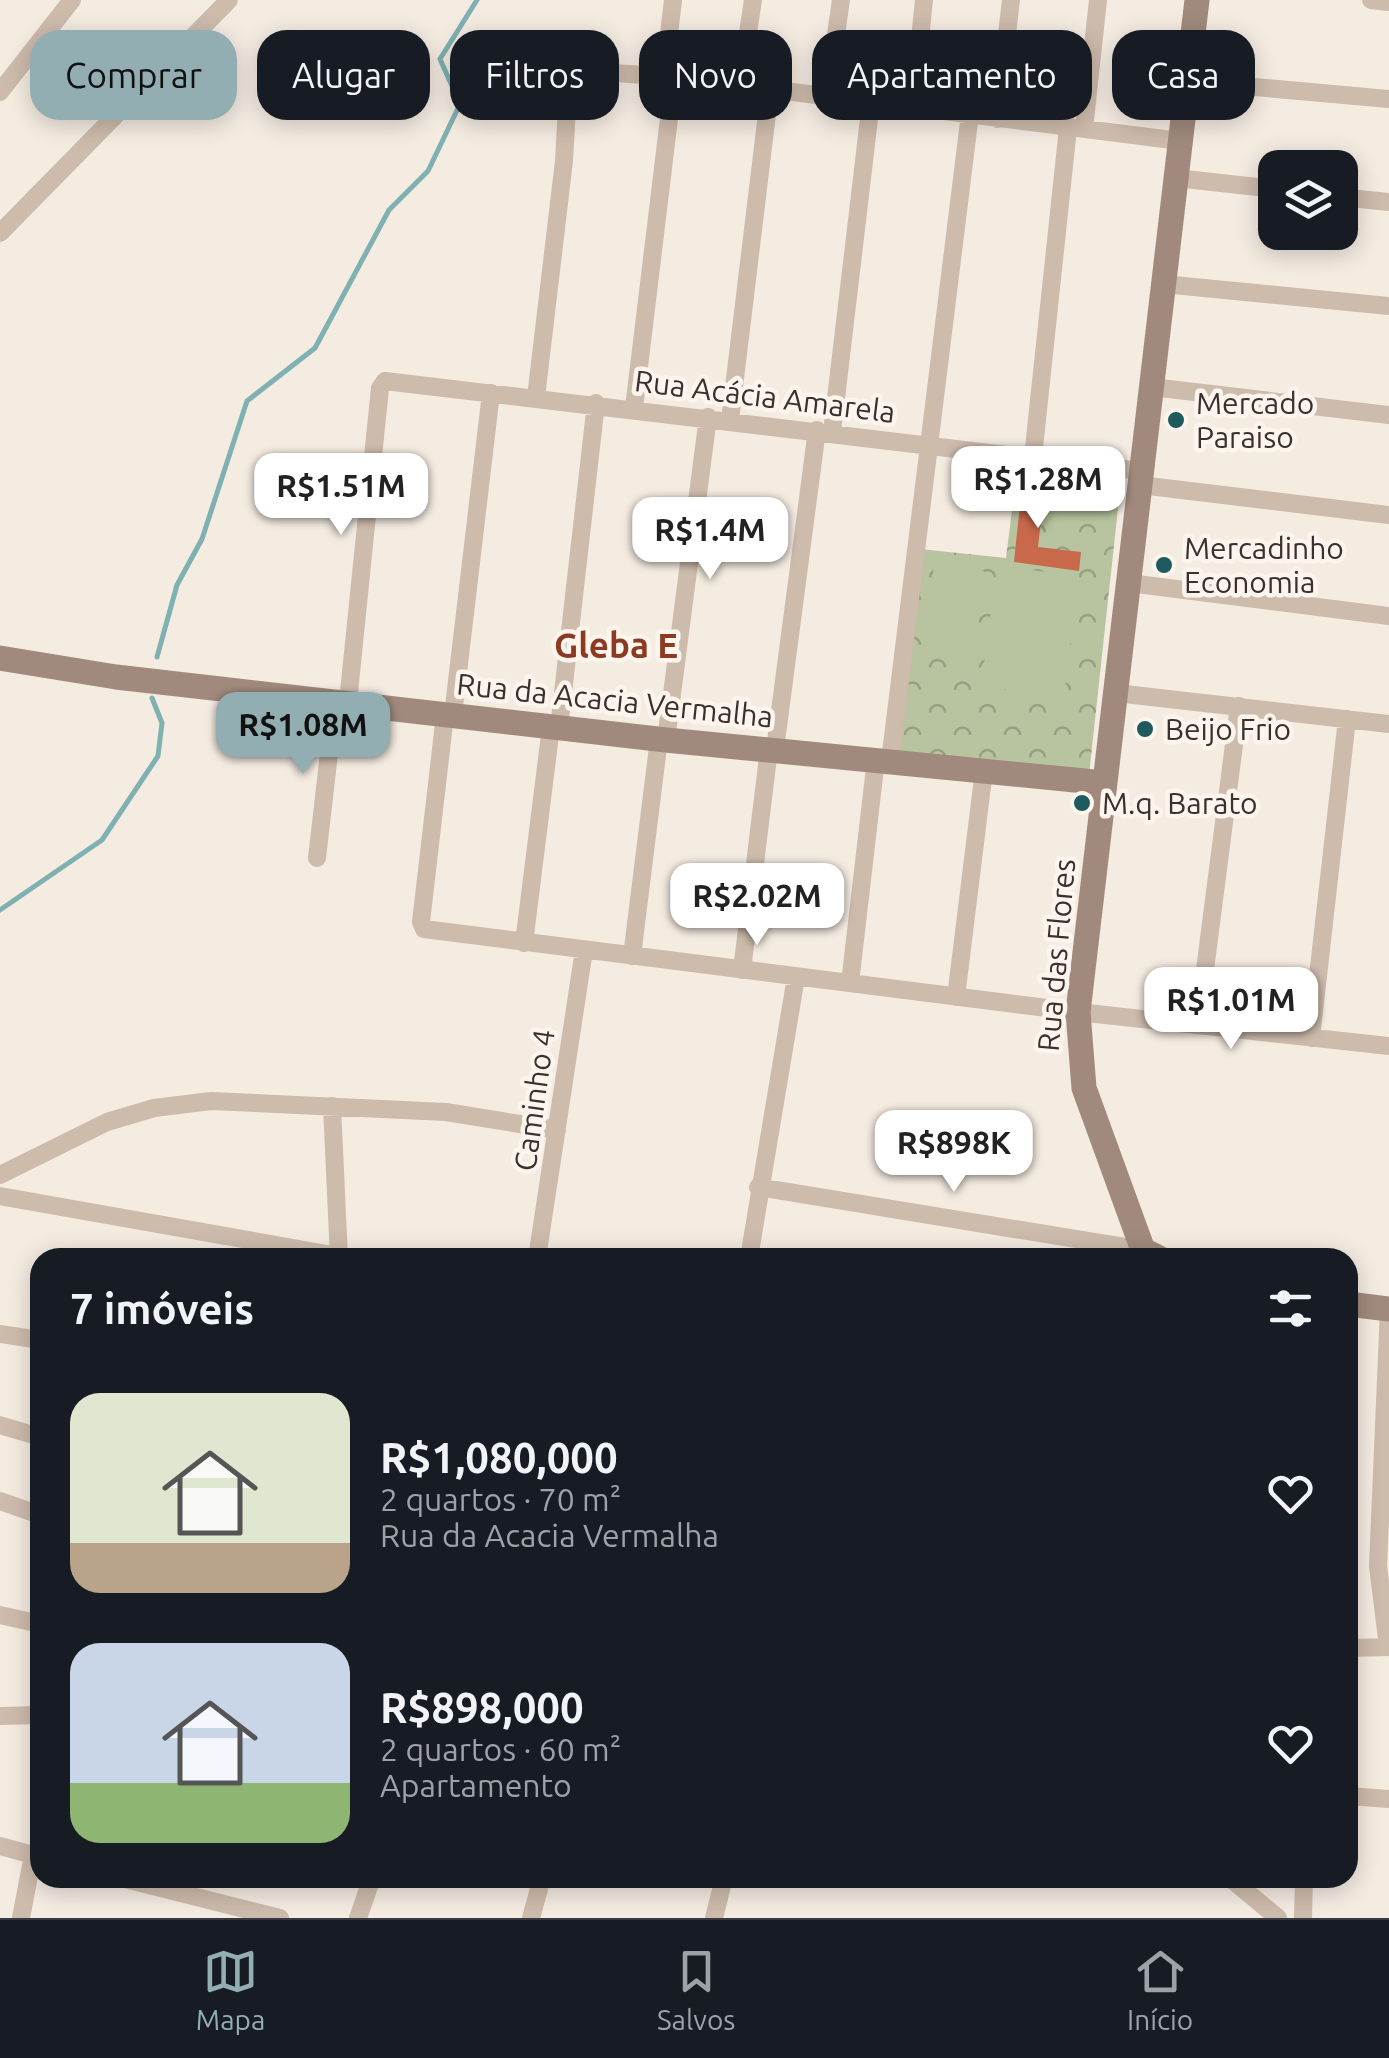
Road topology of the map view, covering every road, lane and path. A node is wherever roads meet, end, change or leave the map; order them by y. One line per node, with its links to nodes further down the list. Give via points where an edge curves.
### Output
1 (72, 0): 20 (street)
2 (229, 0): 34 (street)
3 (673, 0): 12 (street)
4 (753, 0): 13 (street)
5 (841, 0): 14 (street)
6 (924, 0): 15 (street)
7 (1012, 0): 16 (street)
8 (1098, 0): 28 (street)
9 (1197, 0): 17 (street, Rua das Flores)
10 (1371, 0): 11 (street)
11 (1389, 2)
12 (671, 30)
13 (748, 30)
14 (837, 30)
15 (921, 30)
16 (1008, 30)
17 (1193, 30)
18 (639, 75): 39 (street, via 569,70)
19 (1255, 86): 21 (street)
20 (0, 92)
21 (1389, 99)
22 (664, 120): 41 (street)
23 (766, 120): 44 (street)
24 (868, 120): 45 (street)
25 (969, 120): 46 (street)
26 (1013, 120): 28 (street)
27 (1182, 120): 29 (street, Rua das Flores)
28 (1076, 128): 29 (street); 47 (street)
29 (1180, 142): 30 (street, Rua das Flores)
30 (1176, 178): 31 (street); 35 (street, Rua das Flores)
31 (1258, 187)
32 (1358, 199): 33 (street)
33 (1389, 202)
34 (0, 233)
35 (1163, 284): 36 (street); 37 (street, Rua das Flores)
36 (1389, 306)
37 (1152, 387): 42 (street); 48 (street, Rua das Flores)
38 (490, 394): 39 (street, Rua Acácia Amarela); 54 (street, Rua Acácia Amarela, via 382,383); 56 (street)
39 (536, 397): 40 (street, Rua Acácia Amarela)
40 (596, 404): 41 (street, Rua Acácia Amarela); 59 (street)
41 (634, 408): 43 (street, Rua Acácia Amarela)
42 (1389, 415)
43 (708, 417): 44 (street, Rua Acácia Amarela); 60 (street)
44 (730, 420): 45 (street, Rua Acácia Amarela)
45 (824, 431): 46 (street, Rua Acácia Amarela); 61 (street)
46 (926, 444): 47 (street, Rua Acácia Amarela); 62 (street)
47 (1033, 457): 48 (street, Rua Acácia Amarela)
48 (1141, 478): 49 (street, Rua Acácia Amarela); 50 (street, Rua das Flores)
49 (1389, 515)
50 (1128, 583): 51 (street); 53 (street, Rua das Flores)
51 (1389, 616)
52 (0, 658): 54 (street, Rua da Acacia Vermalha)
53 (1116, 693): 55 (street); 64 (street, Rua das Flores)
54 (342, 701): 56 (street, Rua da Acacia Vermalha); 65 (street)
55 (1240, 706): 57 (street); 74 (street)
56 (449, 715): 59 (street, Rua da Acacia Vermalha); 66 (street, via 422,928)
57 (1347, 719): 58 (street); 75 (street)
58 (1389, 724)
59 (555, 727): 60 (street, Rua da Acacia Vermalha); 66 (street)
60 (663, 740): 61 (street, Rua da Acacia Vermalha); 68 (street)
61 (772, 749): 62 (street, Rua da Acacia Vermalha); 69 (street)
62 (883, 760): 63 (street, Rua da Acacia Vermalha); 71 (street)
63 (984, 770): 64 (street, Rua da Acacia Vermalha); 72 (street)
64 (1105, 783): 73 (street, Rua das Flores)
65 (317, 858)
66 (524, 943): 67 (street)
67 (584, 950): 68 (street); 78 (street, Caminho 4)
68 (632, 956): 69 (street)
69 (742, 970): 70 (street)
70 (796, 977): 71 (street); 80 (street)
71 (850, 983): 72 (street)
72 (956, 997): 73 (street)
73 (1078, 1012): 74 (street); 87 (street, Rua das Flores, via 1084,1088)
74 (1198, 1024): 75 (street)
75 (1310, 1038): 76 (street)
76 (1389, 1046)
77 (332, 1106): 78 (street, via 446,1112); 79 (street, via 212,1100 154,1108 75,1134); 83 (street)
78 (556, 1130): 84 (street, Caminho 4)
79 (0, 1175)
80 (758, 1187): 85 (street); 86 (street)
81 (0, 1196): 82 (street)
82 (292, 1248)
83 (341, 1248)
84 (539, 1248)
85 (750, 1248)
86 (1109, 1248)
87 (1146, 1248)
88 (1358, 1305): 89 (street)
89 (1389, 1309): 98 (street, via 1378,1566)
90 (0, 1334): 91 (street)
91 (30, 1338)
92 (0, 1425): 93 (street)
93 (30, 1434)
94 (0, 1502): 95 (street)
95 (30, 1512)
96 (0, 1615): 97 (street)
97 (30, 1622)
98 (1388, 1647): 99 (street)
99 (1358, 1648)
100 (30, 1715): 101 (street)
101 (0, 1716)
102 (1358, 1797): 103 (street)
103 (1389, 1799)
104 (0, 1846): 105 (street)
105 (30, 1854)
106 (30, 1883): 114 (street)
107 (161, 1888): 115 (street)
108 (368, 1888): 116 (street)
109 (539, 1888): 117 (street)
110 (722, 1888): 118 (street)
111 (1241, 1888): 113 (street)
112 (1304, 1888): 119 (street)
113 (1270, 1915)
114 (21, 1918)
115 (280, 1918)
116 (358, 1918)
117 (531, 1918)
118 (714, 1918)
119 (1303, 1918)

